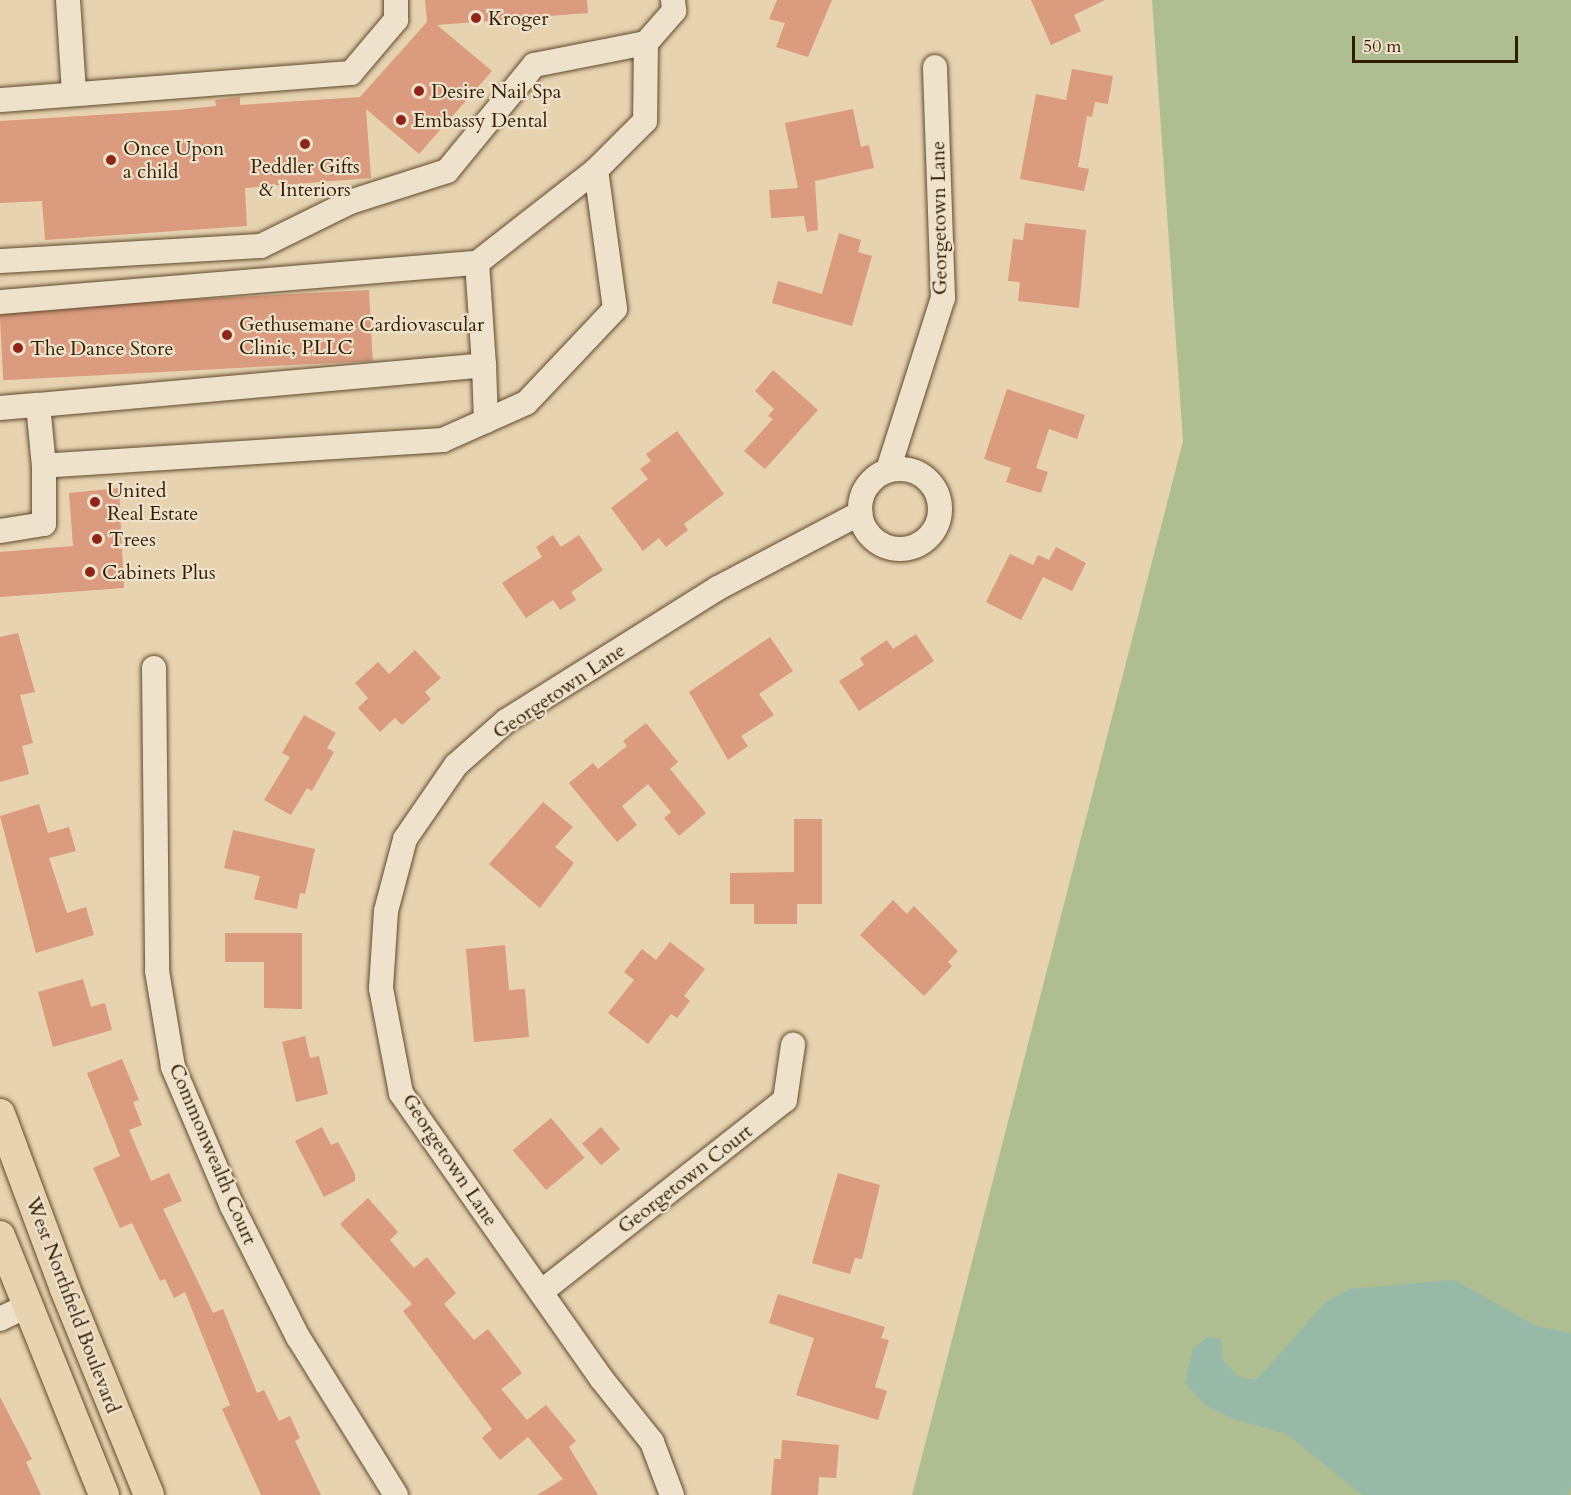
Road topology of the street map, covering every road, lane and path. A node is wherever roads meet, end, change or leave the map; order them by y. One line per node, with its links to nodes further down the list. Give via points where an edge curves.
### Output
1 (68, 0): 6 (street)
2 (396, 0): 6 (street, via 396,20 351,73)
3 (673, 0): 4 (street, via 674,11)
4 (646, 43): 8 (street, via 645,121); 9 (street, via 534,65 447,171 350,201 261,246)
5 (935, 67): 17 (street, Georgetown Lane, via 943,298)
6 (74, 94): 7 (street)
7 (0, 100)
8 (596, 170): 10 (street); 15 (street, via 615,309 526,403)
9 (0, 261)
10 (477, 263): 11 (street); 12 (street)
11 (0, 302)
12 (484, 365): 13 (street); 15 (street)
13 (38, 405): 14 (street); 16 (street)
14 (0, 408)
15 (486, 421): 16 (street, via 443,440)
16 (44, 466): 19 (street, via 44,524)
17 (888, 470): 18 (street, via 867,485); 18 (street, via 915,471 930,483 939,501 936,528 916,545 890,548 868,535)
18 (860, 513): 24 (street, Georgetown Lane, via 718,588 506,721 456,765 405,839 386,911 381,988 401,1093)
19 (0, 531)
20 (154, 668): 29 (street, Commonwealth Court, via 157,971 172,1067 232,1206 298,1337)
21 (793, 1045): 24 (street, Georgetown Court, via 785,1100)
22 (0, 1114): 28 (main road, West Northfield Boulevard, via 65,1289)
23 (0, 1236): 25 (main road, West Northfield Boulevard)
24 (541, 1292): 30 (street, Georgetown Lane, via 652,1442)
25 (29, 1305): 26 (street); 27 (main road, West Northfield Boulevard)
26 (0, 1319)
27 (104, 1495)
28 (149, 1495)
29 (396, 1495)
30 (672, 1495)

